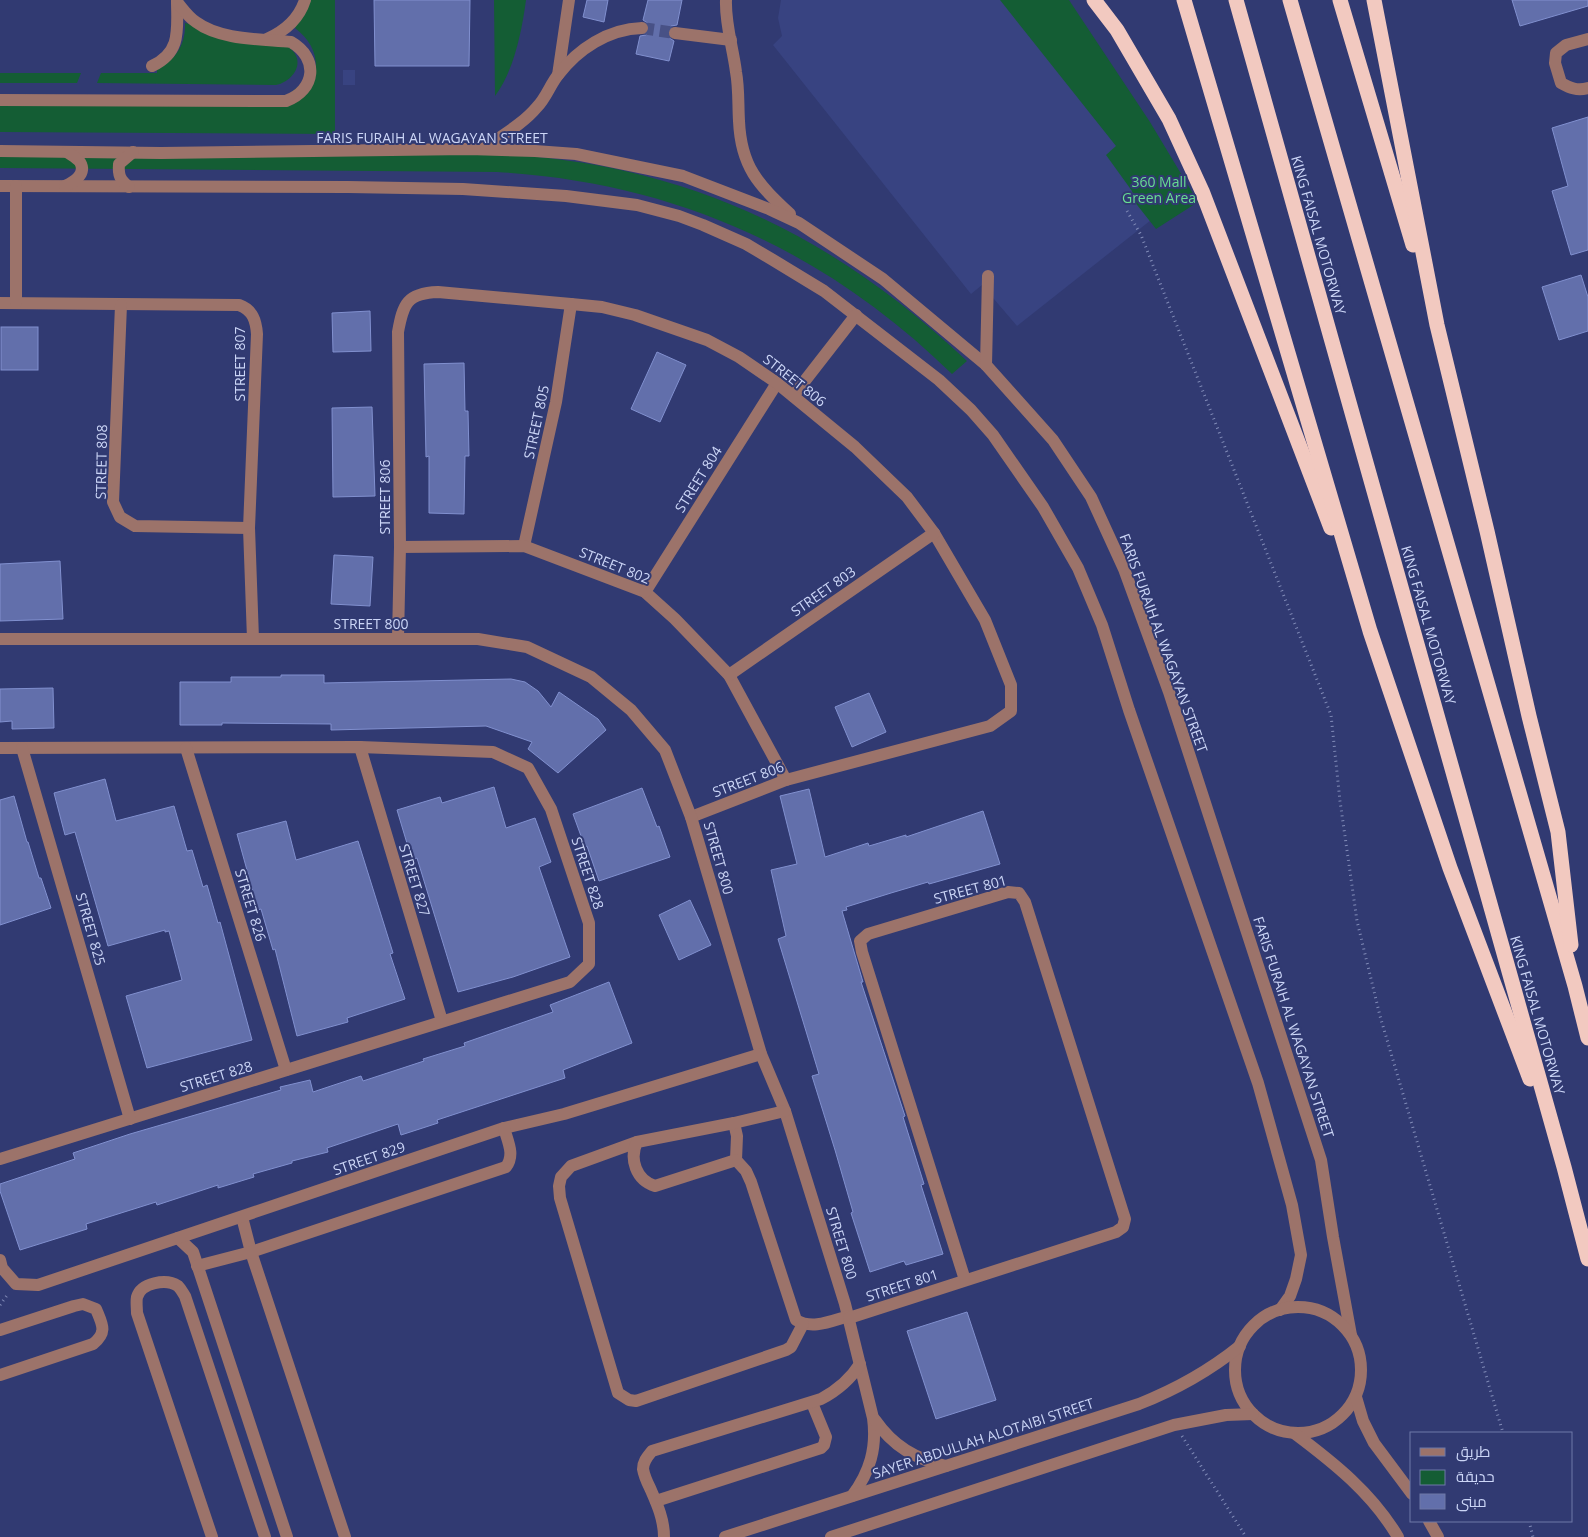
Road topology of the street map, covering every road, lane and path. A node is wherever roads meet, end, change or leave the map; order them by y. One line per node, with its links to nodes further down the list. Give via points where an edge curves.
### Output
1 (305, 0): 13 (street, via 297,17 279,34)
2 (569, 0): 17 (street)
3 (726, 0): 15 (street)
4 (1094, 0): 45 (highway, via 1117,30 1169,119 1202,191)
5 (1184, 0): 45 (highway)
6 (1236, 0): 68 (highway, KING FAISAL MOTORWAY)
7 (1290, 0): 56 (highway)
8 (1340, 0): 36 (highway)
9 (1374, 0): 36 (highway)
10 (177, 1): 13 (street, via 195,22 207,29 220,34); 16 (street, via 173,49)
11 (642, 28): 17 (street, via 620,30 598,40)
12 (675, 33): 15 (street)
13 (267, 39): 19 (street, via 291,42 306,54 311,73 303,91 295,98 286,101)
14 (1588, 39): 18 (street, via 1566,45 1556,53 1555,63 1561,82 1572,89)
15 (731, 40): 29 (street, via 738,87 739,132 746,159 765,191)
16 (152, 66)
17 (558, 75): 20 (street, via 545,98 532,112)
18 (1588, 88)
19 (0, 100)
20 (482, 149): 23 (street, FARIS FURAIH AL WAGAYAN STREET); 29 (street, FARIS FURAIH AL WAGAYAN STREET, via 576,154 683,176)
21 (0, 151): 22 (street, FARIS FURAIH AL WAGAYAN STREET)
22 (67, 152): 23 (street, FARIS FURAIH AL WAGAYAN STREET); 26 (street, via 79,160 81,171 78,178)
23 (133, 152): 27 (street, via 118,164 118,174)
24 (0, 186): 25 (street)
25 (16, 186): 26 (street); 32 (street)
26 (63, 187): 27 (street)
27 (129, 187): 35 (street, via 463,189 637,205 679,216 746,244 798,274)
28 (1127, 211): 89 (path, via 1141,235 1331,715 1357,920 1380,1016)
29 (799, 223): 37 (street, FARIS FURAIH AL WAGAYAN STREET, via 882,279)
30 (988, 276): 37 (street)
31 (0, 303): 32 (street, STREET 807)
32 (16, 303): 33 (street, STREET 807)
33 (121, 304): 40 (street, STREET 808, via 114,502 120,517 135,526); 40 (street, STREET 807, via 239,305 254,318 257,334)
34 (571, 304): 38 (street, STREET 806, via 635,315 707,340); 42 (street, STREET 806, via 438,292 421,293 404,307 398,332); 43 (street, STREET 805, via 556,402)
35 (856, 315): 39 (street); 76 (street, via 939,380 993,435 1043,507 1082,577 1102,626 1255,1074 1292,1205 1301,1255 1290,1296)
36 (1437, 325): 56 (highway, via 1558,832)
37 (986, 365): 80 (street, FARIS FURAIH AL WAGAYAN STREET, via 1058,448 1091,497 1124,570 1172,701 1321,1160)
38 (777, 383): 39 (street, STREET 806); 44 (street, STREET 804)
39 (793, 396): 41 (street, STREET 806, via 907,497)
40 (249, 528): 48 (street, STREET 807)
41 (934, 533): 49 (street, STREET 803); 54 (street, STREET 806, via 985,620 1011,685 1011,712 990,726)
42 (400, 546): 43 (street, STREET 802); 46 (street, STREET 806)
43 (524, 546): 44 (street, STREET 802)
44 (645, 592): 49 (street, STREET 802)
45 (1370, 631): 68 (highway, via 1450,868)
46 (398, 638): 48 (street, STREET 800); 55 (street, STREET 800, via 478,639 527,648 591,677 631,710 665,750)
47 (0, 639): 48 (street, STREET 800)
48 (253, 639)
49 (729, 675): 54 (street, STREET 802)
50 (360, 747): 53 (street, STREET 828); 57 (street, STREET 827); 57 (street, STREET 828, via 493,752 528,768 551,809 589,924 589,964 570,982)
51 (0, 748): 52 (street, STREET 828)
52 (22, 748): 53 (street, STREET 828); 62 (street, STREET 825)
53 (186, 748): 60 (street, STREET 826)
54 (786, 780): 55 (street, STREET 806)
55 (691, 817): 59 (street, STREET 800)
56 (1575, 986): 58 (highway)
57 (442, 1021): 60 (street, STREET 828)
58 (1588, 1038)
59 (761, 1054): 61 (street, STREET 800); 64 (street, STREET 829, via 564,1114)
60 (286, 1070): 62 (street, STREET 828)
61 (785, 1111): 63 (street); 77 (street, STREET 800)
62 (130, 1119): 66 (street, STREET 828)
63 (734, 1123): 65 (street); 67 (street)
64 (504, 1128): 69 (street, STREET 829); 71 (street, via 512,1155 506,1168)
65 (637, 1142): 67 (street, via 633,1156 638,1173 645,1182 655,1186); 78 (street, via 571,1166 559,1186 618,1393 636,1401 786,1350 791,1347)
66 (0, 1159)
67 (736, 1160): 78 (street, via 751,1182 796,1320)
68 (1564, 1167): 72 (highway, KING FAISAL MOTORWAY)
69 (242, 1216): 70 (street, STREET 829); 71 (street)
70 (178, 1238): 73 (street, STREET 829, via 38,1285 16,1284 2,1268); 74 (street, via 192,1252)
71 (252, 1252): 74 (street); 100 (street)
72 (1588, 1259)
73 (0, 1260)
74 (197, 1266): 99 (street)
75 (965, 1280): 75 (street, STREET 801, via 1116,1232 1123,1227 1124,1219 1025,902 1019,893 1008,892 868,934 860,941); 77 (street, STREET 801)
76 (1280, 1310): 80 (street, via 1320,1311 1337,1320); 81 (street, via 1250,1330)
77 (849, 1317): 78 (street, STREET 801); 82 (street, STREET 800)
78 (802, 1324)
79 (0, 1330): 83 (street, via 83,1304 96,1309 102,1325 100,1339 93,1344)
80 (1351, 1335): 84 (street, via 1360,1355 1361,1376)
81 (1240, 1346): 86 (street, via 1236,1382 1242,1399); 91 (street, SAYER ABDULLAH ALOTAIBI STREET, via 1205,1372 1139,1404)
82 (860, 1364): 85 (street, via 840,1388); 87 (street, STREET 800)
83 (0, 1375)
84 (1356, 1397): 90 (street, via 1330,1425 1313,1432); 92 (street, via 1374,1443)
85 (812, 1403): 94 (street, via 652,1451 644,1468); 94 (street, via 826,1437 821,1448)
86 (1253, 1414): 88 (street, via 1226,1415); 90 (street, via 1271,1427)
87 (873, 1418): 91 (street, STREET 800, via 904,1450 917,1458); 93 (street, STREET 800, via 875,1441 871,1464)
88 (1174, 1425): 103 (street); 104 (path)
89 (1503, 1432)
90 (1294, 1433): 105 (street, via 1355,1482)
91 (946, 1466): 93 (street, SAYER ABDULLAH ALOTAIBI STREET)
92 (1410, 1491)
93 (852, 1496): 102 (street, SAYER ABDULLAH ALOTAIBI STREET)
94 (656, 1501): 101 (street, via 664,1523)
95 (1430, 1522): 106 (street)
96 (1528, 1522): 107 (path)
97 (212, 1537): 98 (street, via 137,1313 137,1296 143,1288 157,1282 179,1287 185,1296)
98 (265, 1537)
99 (287, 1537)
100 (345, 1537)
101 (664, 1537)
102 (724, 1537)
103 (831, 1537)
104 (1246, 1537)
105 (1398, 1537)
106 (1438, 1537)
107 (1533, 1537)

